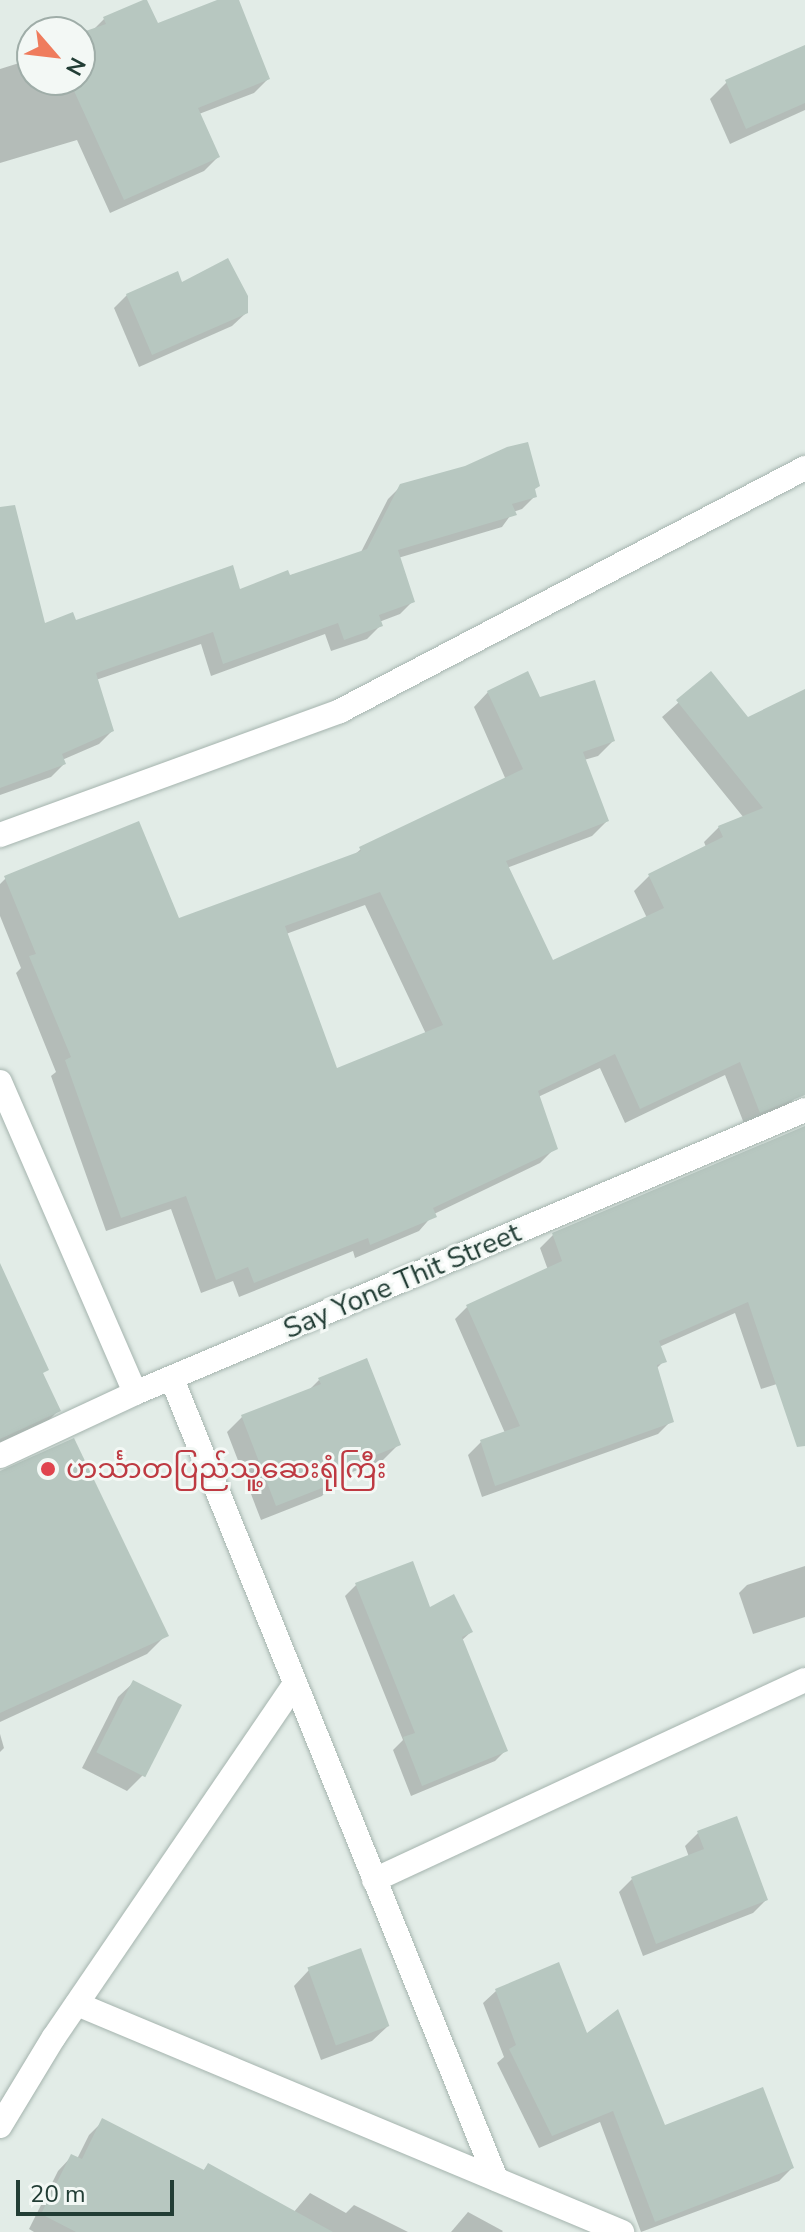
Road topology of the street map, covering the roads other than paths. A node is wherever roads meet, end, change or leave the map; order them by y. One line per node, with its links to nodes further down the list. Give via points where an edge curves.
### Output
1 (805, 468): 2 (street, via 340,711)
2 (0, 835)
3 (0, 1082): 6 (street)
4 (805, 1110): 5 (street, Say Yone Thit Street)
5 (172, 1379): 6 (street, Say Yone Thit Street); 9 (street)
6 (135, 1393): 7 (street, Say Yone Thit Street)
7 (0, 1456)
8 (805, 1680): 10 (street)
9 (295, 1684): 10 (street); 11 (street)
10 (374, 1880): 13 (street)
11 (77, 2004): 12 (street); 13 (street)
12 (0, 2126)
13 (496, 2179): 14 (street)
14 (622, 2232)

